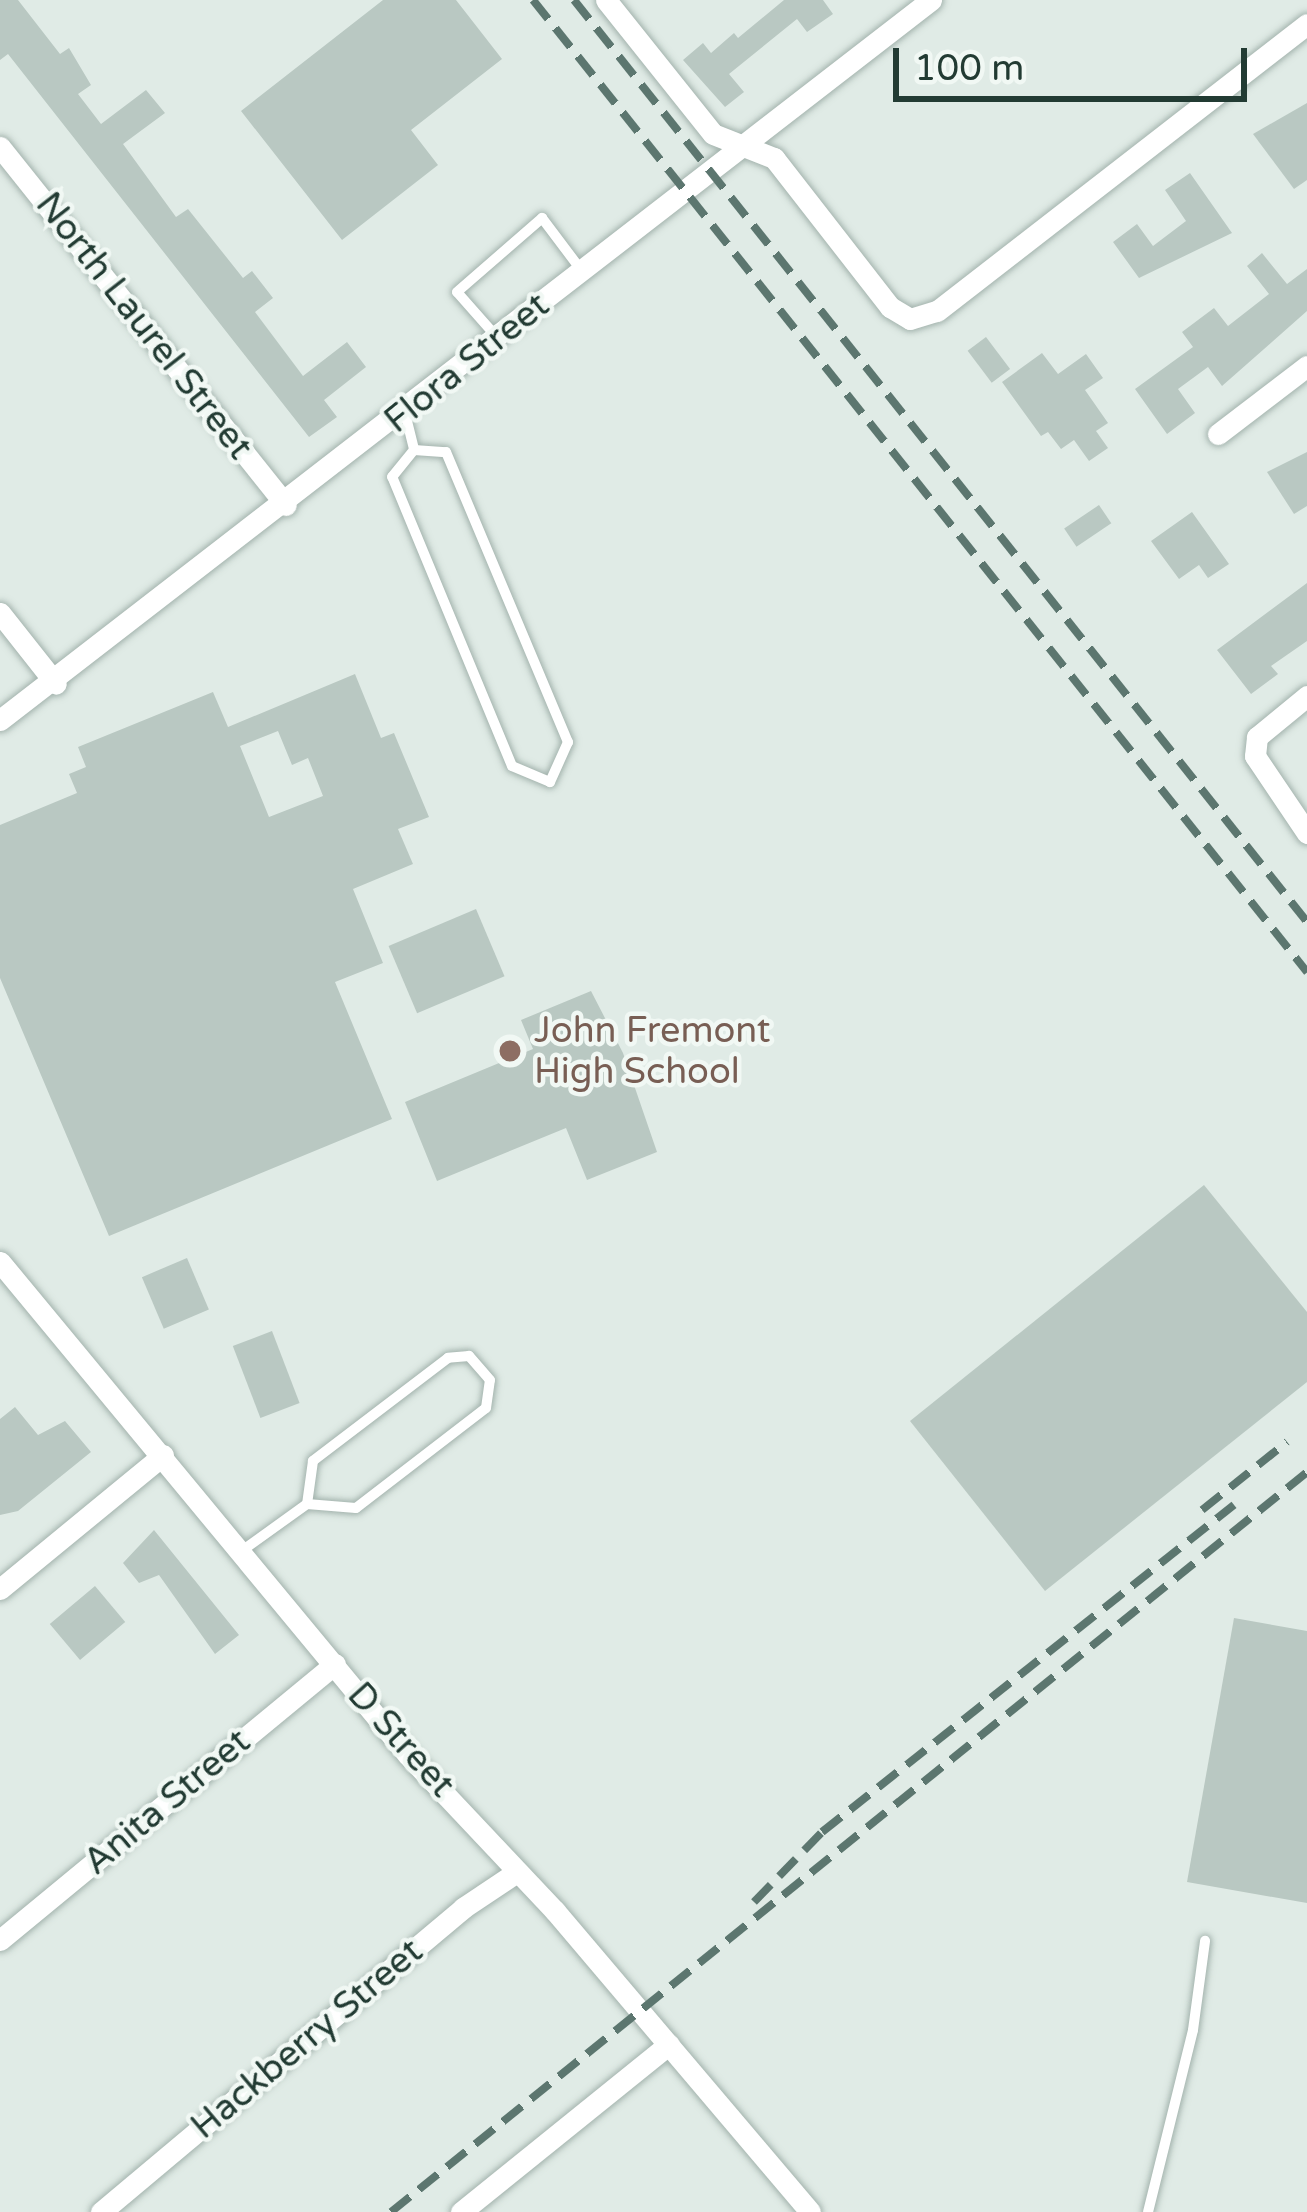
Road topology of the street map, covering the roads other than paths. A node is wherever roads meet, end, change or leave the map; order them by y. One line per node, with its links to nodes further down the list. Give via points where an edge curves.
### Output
1 (606, 0): 4 (street, via 713,134)
2 (932, 0): 4 (street, Flora Street)
3 (1307, 24): 4 (street, via 937,311 902,317 774,158)
4 (743, 145): 6 (street, Flora Street)
5 (0, 147): 12 (street, North Laurel Street)
6 (582, 271): 7 (street, Flora Street); 7 (lane, via 542,218 457,292)
7 (497, 337): 9 (street, Flora Street)
8 (1307, 366): 10 (street)
9 (405, 413): 11 (lane); 12 (street, Flora Street)
10 (1218, 434)
11 (414, 449): 11 (lane, via 392,477 400,498 512,766 550,782 568,742 446,452)
12 (286, 505): 14 (street, Flora Street)
13 (0, 613): 14 (street)
14 (56, 684): 16 (street, Flora Street)
15 (1307, 696): 17 (street, via 1257,737 1255,756)
16 (0, 720)
17 (1307, 832)
18 (0, 1262): 19 (street, D Street)
19 (163, 1455): 21 (street, D Street); 22 (street)
20 (307, 1504): 20 (lane, via 356,1508 486,1408 490,1380 469,1356 448,1358 313,1461); 21 (lane)
21 (243, 1550): 23 (street, D Street)
22 (0, 1589)
23 (335, 1664): 24 (street, D Street); 25 (street, Anita Street)
24 (518, 1872): 27 (street, D Street); 28 (street, Hackberry Street, via 463,1908)
25 (0, 1940)
26 (1205, 1941): 31 (lane, via 1193,2030)
27 (669, 2044): 29 (street); 30 (street, D Street)
28 (101, 2212)
29 (461, 2212)
30 (810, 2212)
31 (1148, 2212)

